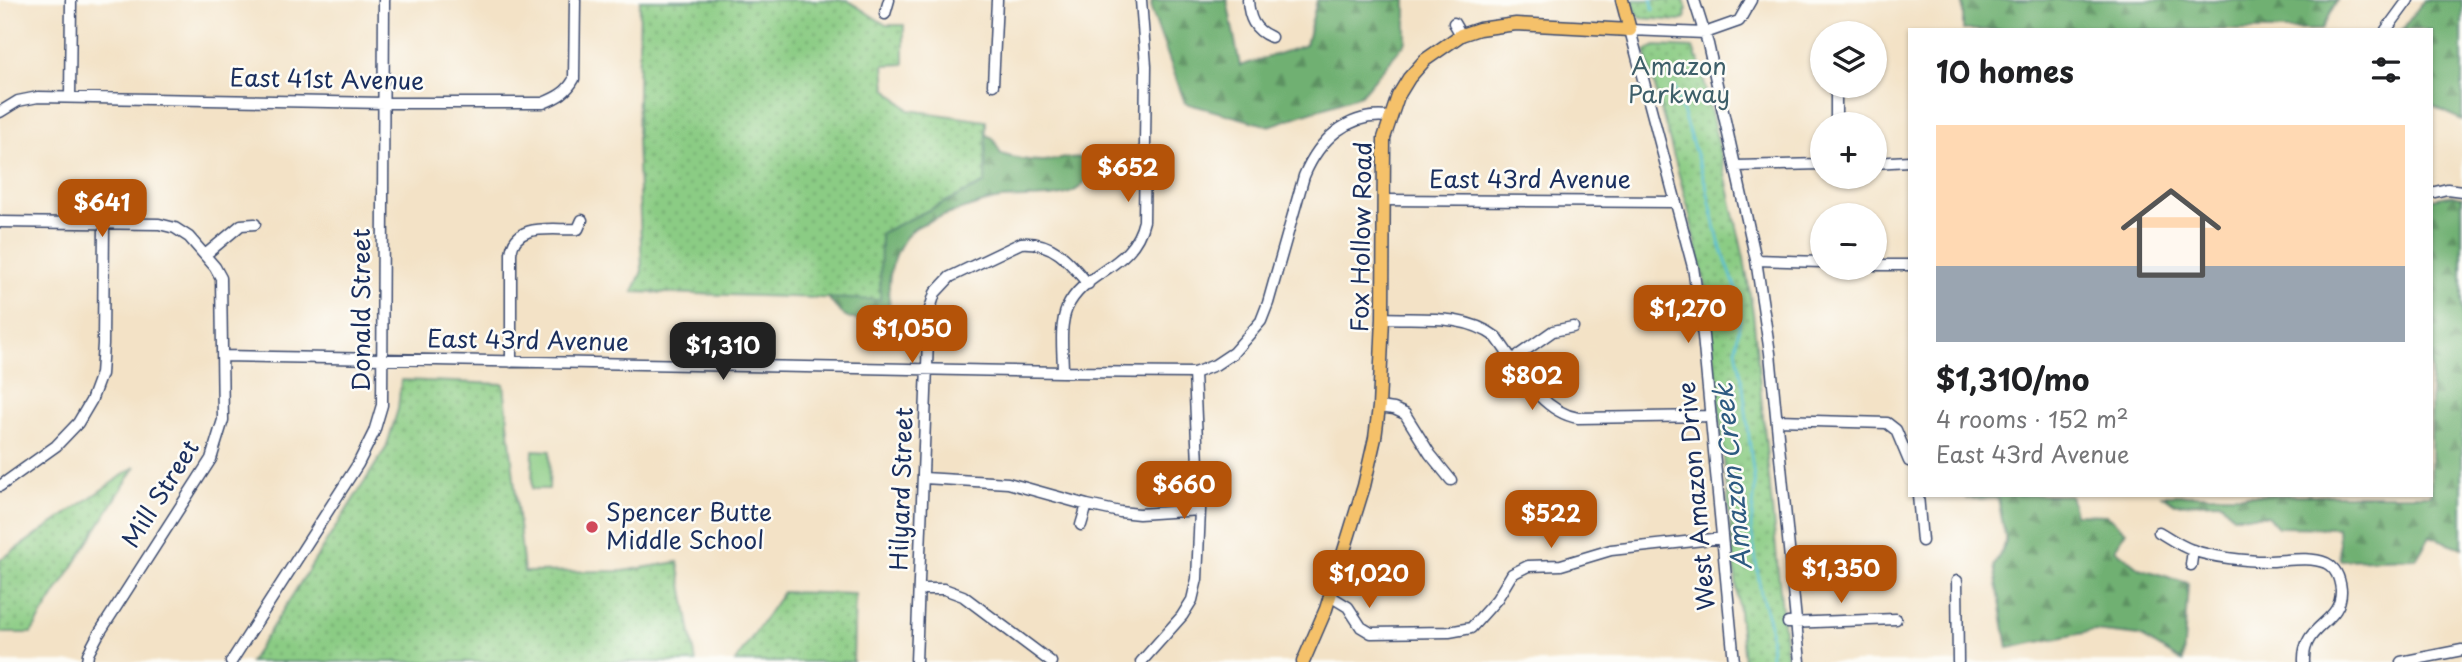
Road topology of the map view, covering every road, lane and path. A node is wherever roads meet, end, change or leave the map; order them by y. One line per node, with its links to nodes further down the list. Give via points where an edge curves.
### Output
1 (71, 0): 20 (street)
2 (384, 0): 21 (street, Donald Street)
3 (575, 0): 21 (street, East 41st Avenue, via 574,79 558,97 543,103)
4 (889, 0): 12 (street)
5 (997, 0): 19 (street)
6 (1141, 0): 41 (street, via 1146,66 1144,221 1130,251)
7 (1248, 0): 18 (street, via 1254,26)
8 (1622, 0): 15 (main road, West Amazon Drive)
9 (1694, 0): 16 (street)
10 (1752, 0): 16 (street, via 1739,21)
11 (2409, 0): 14 (street)
12 (885, 14)
13 (1454, 23): 17 (street)
14 (2388, 28)
15 (1630, 30): 16 (street, Fox Hollow Road); 17 (main road, Fox Hollow Road, via 1516,24); 31 (street, West Amazon Drive)
16 (1704, 33): 27 (street)
17 (1461, 35): 23 (main road, Fox Hollow Road, via 1425,60 1409,78)
18 (1271, 37)
19 (993, 85)
20 (70, 97): 21 (street, East 41st Avenue); 22 (street, East 41st Avenue, via 27,98)
21 (384, 103): 45 (street, Donald Street)
22 (0, 112)
23 (1389, 117): 30 (main road, Fox Hollow Road, via 1384,138); 50 (street, East 43rd Avenue, via 1366,117 1343,126 1312,157 1261,321 1233,353)
24 (1908, 161): 25 (street)
25 (1887, 162)
26 (1810, 164): 27 (street)
27 (1736, 166): 37 (street)
28 (2462, 191): 29 (street)
29 (2433, 192)
30 (1384, 200): 31 (street, East 43rd Avenue); 42 (main road, Fox Hollow Road)
31 (1676, 202): 52 (street, West Amazon Drive, via 1693,267)
32 (582, 220): 47 (street, via 578,229 529,230 513,241)
33 (0, 222): 34 (street)
34 (104, 223): 36 (street, via 175,228); 57 (street, via 101,374 91,401 56,446)
35 (255, 224): 36 (street, via 241,225)
36 (205, 255): 44 (street, Mill Street, via 222,278)
37 (1756, 260): 38 (street); 53 (street)
38 (1810, 261)
39 (1887, 265): 40 (street)
40 (1908, 265)
41 (1088, 284): 48 (street, Hilyard Street, via 1057,251 1033,242 1010,246 959,272 942,284 930,303); 49 (street, via 1074,296 1065,316)
42 (1382, 318): 46 (street, via 1473,324 1496,337); 51 (main road, Fox Hollow Road)
43 (1573, 327): 46 (street, via 1553,331)
44 (223, 356): 45 (street, East 43rd Avenue); 73 (street, Mill Street, via 223,420 211,459 98,635)
45 (384, 359): 47 (street, East 43rd Avenue); 74 (street, Donald Street, via 382,405 369,443)
46 (1513, 359): 52 (street, via 1542,399 1563,415)
47 (511, 362): 48 (street, East 43rd Avenue)
48 (927, 370): 49 (street, East 43rd Avenue); 55 (street, Hilyard Street)
49 (1063, 373): 50 (street, East 43rd Avenue)
50 (1194, 373): 60 (street)
51 (1379, 407): 56 (street, via 1405,414); 69 (main road, Fox Hollow Road, via 1364,486)
52 (1711, 416): 63 (street, West Amazon Drive)
53 (1777, 419): 54 (street, via 1887,423 1896,430); 71 (street)
54 (1908, 459)
55 (924, 478): 59 (street, via 1008,483); 68 (street, Hilyard Street)
56 (1451, 480)
57 (0, 486)
58 (1918, 497): 64 (street)
59 (1087, 505): 60 (street, via 1139,513); 61 (street)
60 (1200, 510): 77 (street, via 1192,600)
61 (1081, 525)
62 (2159, 532): 65 (street)
63 (1723, 538): 69 (street, via 1611,550 1569,564 1521,568 1475,625 1458,632 1371,633 1361,627 1348,607); 79 (street, West Amazon Drive)
64 (1922, 541)
65 (2193, 550): 66 (street); 82 (street, via 2258,561 2310,560 2332,567 2339,579 2340,603 2335,614 2311,635)
66 (2191, 565)
67 (1957, 581): 81 (street)
68 (919, 589): 75 (street, Hilyard Street); 76 (street, via 944,589 963,596)
69 (1330, 596): 78 (main road, Fox Hollow Road)
70 (1896, 620): 71 (street)
71 (1792, 622): 80 (street)
72 (2462, 650): 83 (street)
73 (87, 662)
74 (231, 662)
75 (916, 662)
76 (1051, 662)
77 (1141, 662)
78 (1303, 662)
79 (1734, 662)
80 (1800, 662)
81 (1958, 662)
82 (2304, 662)
83 (2401, 662)

